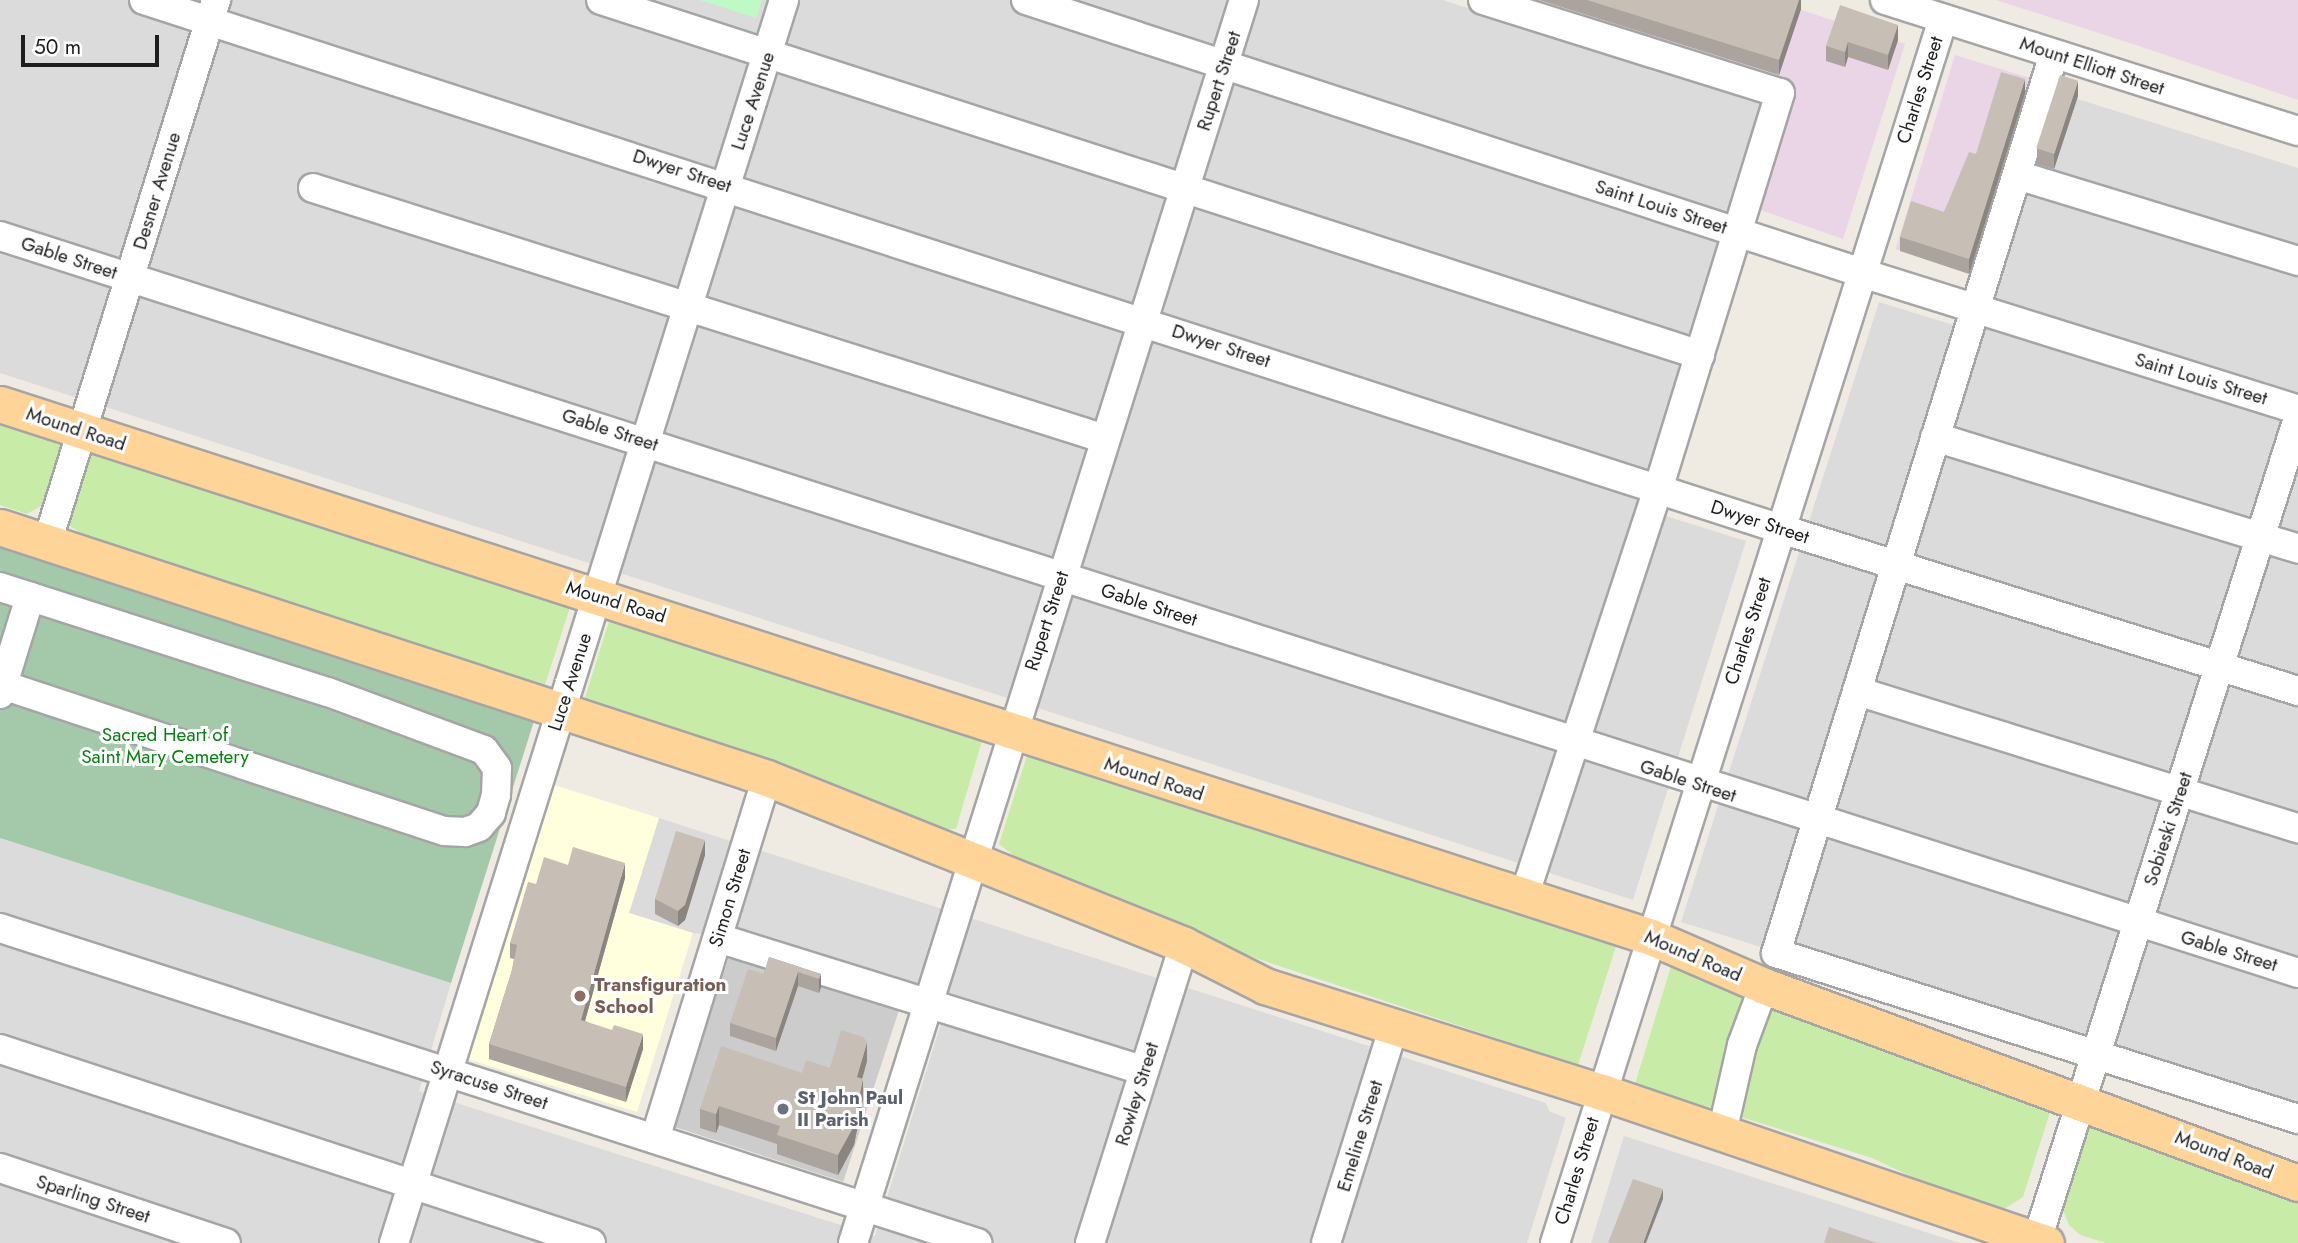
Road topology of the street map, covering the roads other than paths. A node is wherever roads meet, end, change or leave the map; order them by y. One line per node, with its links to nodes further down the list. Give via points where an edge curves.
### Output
1 (144, 0): 8 (street, Dwyer Street)
2 (601, 0): 10 (street)
3 (784, 0): 10 (street, Luce Avenue)
4 (1026, 0): 12 (street, Saint Louis Street)
5 (1244, 0): 12 (street, Rupert Street)
6 (1483, 0): 18 (street, via 1780,93)
7 (1885, 0): 9 (street, Mount Elliott Street)
8 (213, 10): 15 (street, Dwyer Street); 22 (street, Desner Avenue)
9 (1943, 19): 11 (street, Mount Elliott Street); 21 (street, Charles Street)
10 (768, 54): 15 (street, Luce Avenue); 17 (street)
11 (2054, 54): 13 (street, Mount Elliott Street); 14 (street)
12 (1224, 65): 17 (street, Rupert Street); 18 (street, Saint Louis Street)
13 (2298, 131)
14 (2017, 175): 20 (street); 24 (street)
15 (726, 185): 23 (street, Luce Avenue); 25 (street, Dwyer Street)
16 (313, 188): 23 (street)
17 (1185, 188): 25 (street, Rupert Street); 26 (street)
18 (1737, 232): 21 (street, Saint Louis Street); 26 (street)
19 (0, 236): 22 (street, Gable Street)
20 (2298, 261)
21 (1862, 273): 24 (street, Saint Louis Street); 36 (street, Charles Street)
22 (130, 278): 30 (street, Desner Avenue); 33 (street, Gable Street)
23 (688, 305): 32 (street); 33 (street, Luce Avenue)
24 (1975, 309): 28 (street, Saint Louis Street); 31 (street)
25 (1143, 321): 32 (street, Rupert Street); 34 (street, Dwyer Street)
26 (1699, 355): 34 (street)
27 (0, 404): 30 (main road, Mound Road)
28 (2298, 410)
29 (2298, 418): 37 (street, Sobieski Street)
30 (82, 432): 38 (street, Desner Avenue); 44 (main road, Mound Road)
31 (1936, 437): 37 (street); 40 (street)
32 (1105, 439): 41 (street, Rupert Street)
33 (645, 441): 41 (street, Gable Street); 44 (street, Luce Avenue)
34 (1658, 489): 36 (street, Dwyer Street); 51 (street)
35 (0, 527): 38 (main road)
36 (1781, 529): 40 (street, Dwyer Street); 53 (street, Charles Street)
37 (2260, 537): 39 (street); 45 (street, Sobieski Street)
38 (47, 543): 49 (main road)
39 (2298, 549)
40 (1896, 565): 45 (street, Dwyer Street); 47 (street)
41 (1061, 577): 50 (street, Rupert Street); 51 (street, Gable Street)
42 (0, 587): 43 (street)
43 (30, 597): 46 (street); 46 (street, via 328,692 484,750 497,768 491,813 479,827 444,831)
44 (597, 597): 49 (street, Luce Avenue); 50 (main road, Mound Road)
45 (2219, 666): 48 (street, Dwyer Street); 54 (street, Sobieski Street)
46 (1, 688)
47 (1857, 691): 54 (street); 55 (street)
48 (2298, 691)
49 (561, 708): 52 (main road); 71 (street, Luce Avenue)
50 (1012, 732): 57 (street, Rupert Street); 58 (main road, Mound Road)
51 (1574, 744): 53 (street, Gable Street); 58 (street)
52 (767, 778): 57 (main road); 62 (street, Simon Street)
53 (1700, 785): 55 (street, Gable Street); 61 (street, Charles Street)
54 (2180, 791): 56 (street); 59 (street, Sobieski Street)
55 (1816, 821): 59 (street, Gable Street); 69 (street, via 1776,953)
56 (2298, 828)
57 (973, 858): 63 (main road); 66 (street, Rupert Street)
58 (1524, 897): 61 (main road, Mound Road)
59 (2138, 923): 64 (street, Gable Street); 69 (street, Sobieski Street)
60 (0, 928): 71 (street, Syracuse Street)
61 (1651, 937): 65 (main road, Mound Road); 72 (street, Charles Street)
62 (718, 938): 66 (street); 76 (street, Simon Street)
63 (1184, 945): 67 (main road, via 1265,986); 70 (street, Rowley Street)
64 (2298, 973)
65 (1764, 986): 73 (main road, Mound Road); 75 (street, via 1742,1045)
66 (928, 1003): 70 (street); 80 (street, Rupert Street)
67 (1393, 1029): 72 (main road); 88 (street, Emeline Street)
68 (0, 1049): 79 (street)
69 (2098, 1056): 73 (street, Sobieski Street); 74 (street)
70 (1144, 1071): 87 (street, Rowley Street)
71 (447, 1072): 76 (street, Syracuse Street); 79 (street, Luce Avenue)
72 (1602, 1092): 75 (main road); 89 (street, Charles Street)
73 (2084, 1102): 78 (main road, Mound Road); 81 (street, Sobieski Street)
74 (2298, 1119)
75 (1722, 1133): 81 (main road)
76 (655, 1139): 80 (street, Syracuse Street)
77 (0, 1168): 82 (street, Sparling Street)
78 (2298, 1183)
79 (411, 1187): 83 (street, Luce Avenue); 84 (street)
80 (864, 1208): 85 (street, Rupert Street); 86 (street, Syracuse Street)
81 (2042, 1241)
82 (226, 1243)
83 (394, 1243)
84 (591, 1243)
85 (853, 1243)
86 (977, 1243)
87 (1090, 1243)
88 (1326, 1243)
89 (1555, 1243)

